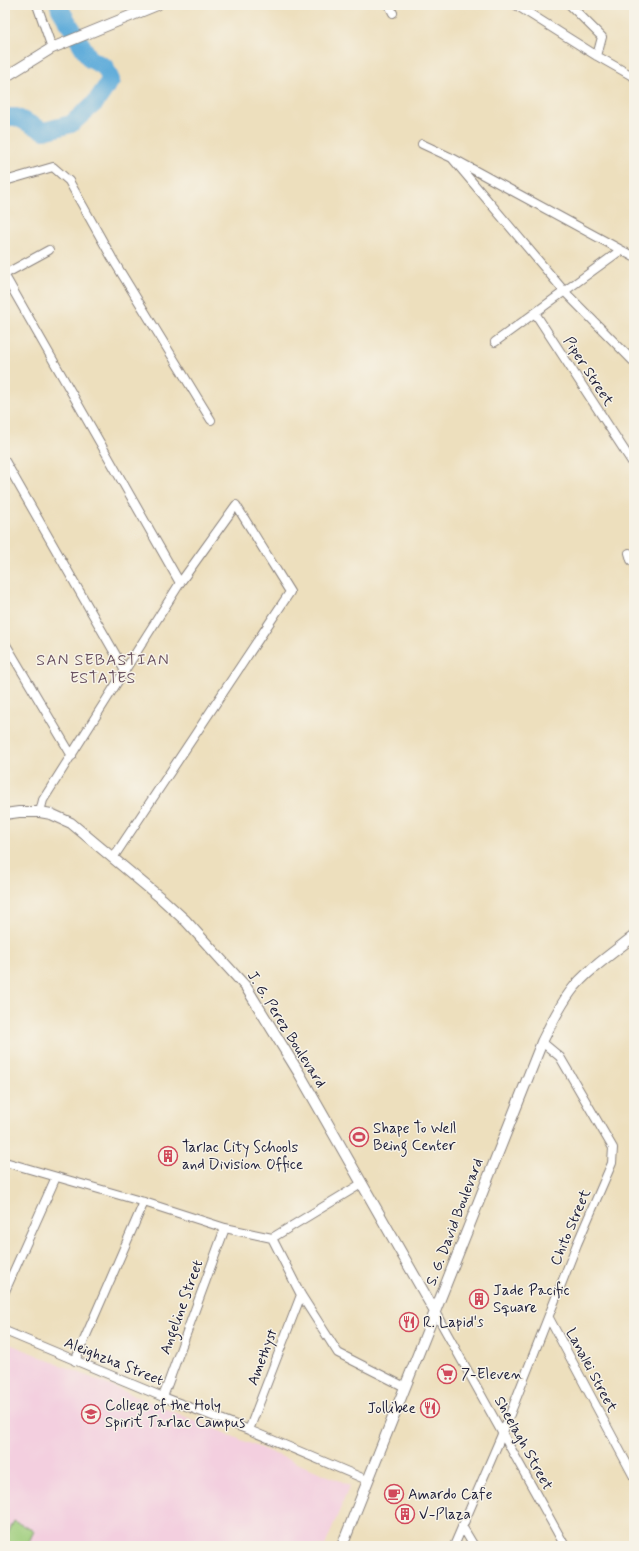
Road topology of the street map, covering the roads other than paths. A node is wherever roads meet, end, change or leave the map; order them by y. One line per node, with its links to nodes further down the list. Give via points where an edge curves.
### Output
1 (37, 5): 7 (street)
2 (157, 5): 7 (street)
3 (389, 5): 6 (street)
4 (516, 5): 8 (street)
5 (570, 5): 8 (street, via 602,37)
6 (393, 14)
7 (56, 47): 9 (street)
8 (597, 56): 10 (street)
9 (5, 77)
10 (634, 77)
11 (422, 144): 12 (street)
12 (452, 158): 15 (street); 18 (street)
13 (5, 181): 22 (street, via 53,167 69,180 112,258)
14 (49, 250): 17 (street)
15 (621, 250): 16 (street); 18 (street)
16 (634, 257)
17 (5, 275): 27 (street)
18 (564, 291): 19 (street); 21 (street)
19 (535, 313): 20 (street); 24 (street, Piper Street)
20 (496, 342)
21 (634, 362)
22 (211, 420)
23 (5, 461): 29 (street)
24 (634, 465)
25 (629, 553): 26 (street)
26 (634, 563)
27 (180, 583): 29 (street); 33 (street, via 236,505 290,592)
28 (5, 643): 30 (street)
29 (125, 671): 30 (street)
30 (72, 756): 31 (street, via 43,800)
31 (40, 812): 32 (street, J. G. Perez Boulevard); 33 (street, J. G. Perez Boulevard, via 72,823)
32 (5, 814)
33 (114, 858): 38 (street, J. G. Perez Boulevard, via 186,921 246,987 299,1073)
34 (634, 936): 35 (street, S. G. David Boulevard, via 572,989 558,1009)
35 (542, 1042): 44 (street, S. G. David Boulevard); 45 (street, Chito Street, via 560,1057 613,1148 612,1163)
36 (5, 1162): 37 (street)
37 (56, 1178): 39 (street); 42 (street)
38 (361, 1184): 41 (street); 44 (street, J. G. Perez Boulevard)
39 (144, 1202): 40 (street); 47 (street)
40 (225, 1228): 41 (street); 49 (street, Angeline Street)
41 (272, 1238): 43 (street)
42 (5, 1291)
43 (302, 1295): 48 (street, via 338,1353); 50 (street, Amethyst)
44 (435, 1312): 48 (street, S. G. David Boulevard); 51 (street, Sheelagh Street)
45 (549, 1318): 51 (street, Chito Street); 52 (street, Lanalei Street)
46 (5, 1331): 47 (street, Aleighzha Street)
47 (75, 1361): 49 (street, Aleighzha Street)
48 (405, 1387): 53 (street, S. G. David Boulevard)
49 (163, 1397): 50 (street, Aleighzha Street)
50 (249, 1430): 53 (street, Aleighzha Street)
51 (502, 1432): 54 (street, Chito Street); 58 (street, Sheelagh Street)
52 (634, 1476)
53 (367, 1480): 55 (street, S. G. David Boulevard)
54 (462, 1526): 56 (street, Chito Street); 57 (street)
55 (342, 1546)
56 (454, 1546)
57 (474, 1546)
58 (565, 1546)

